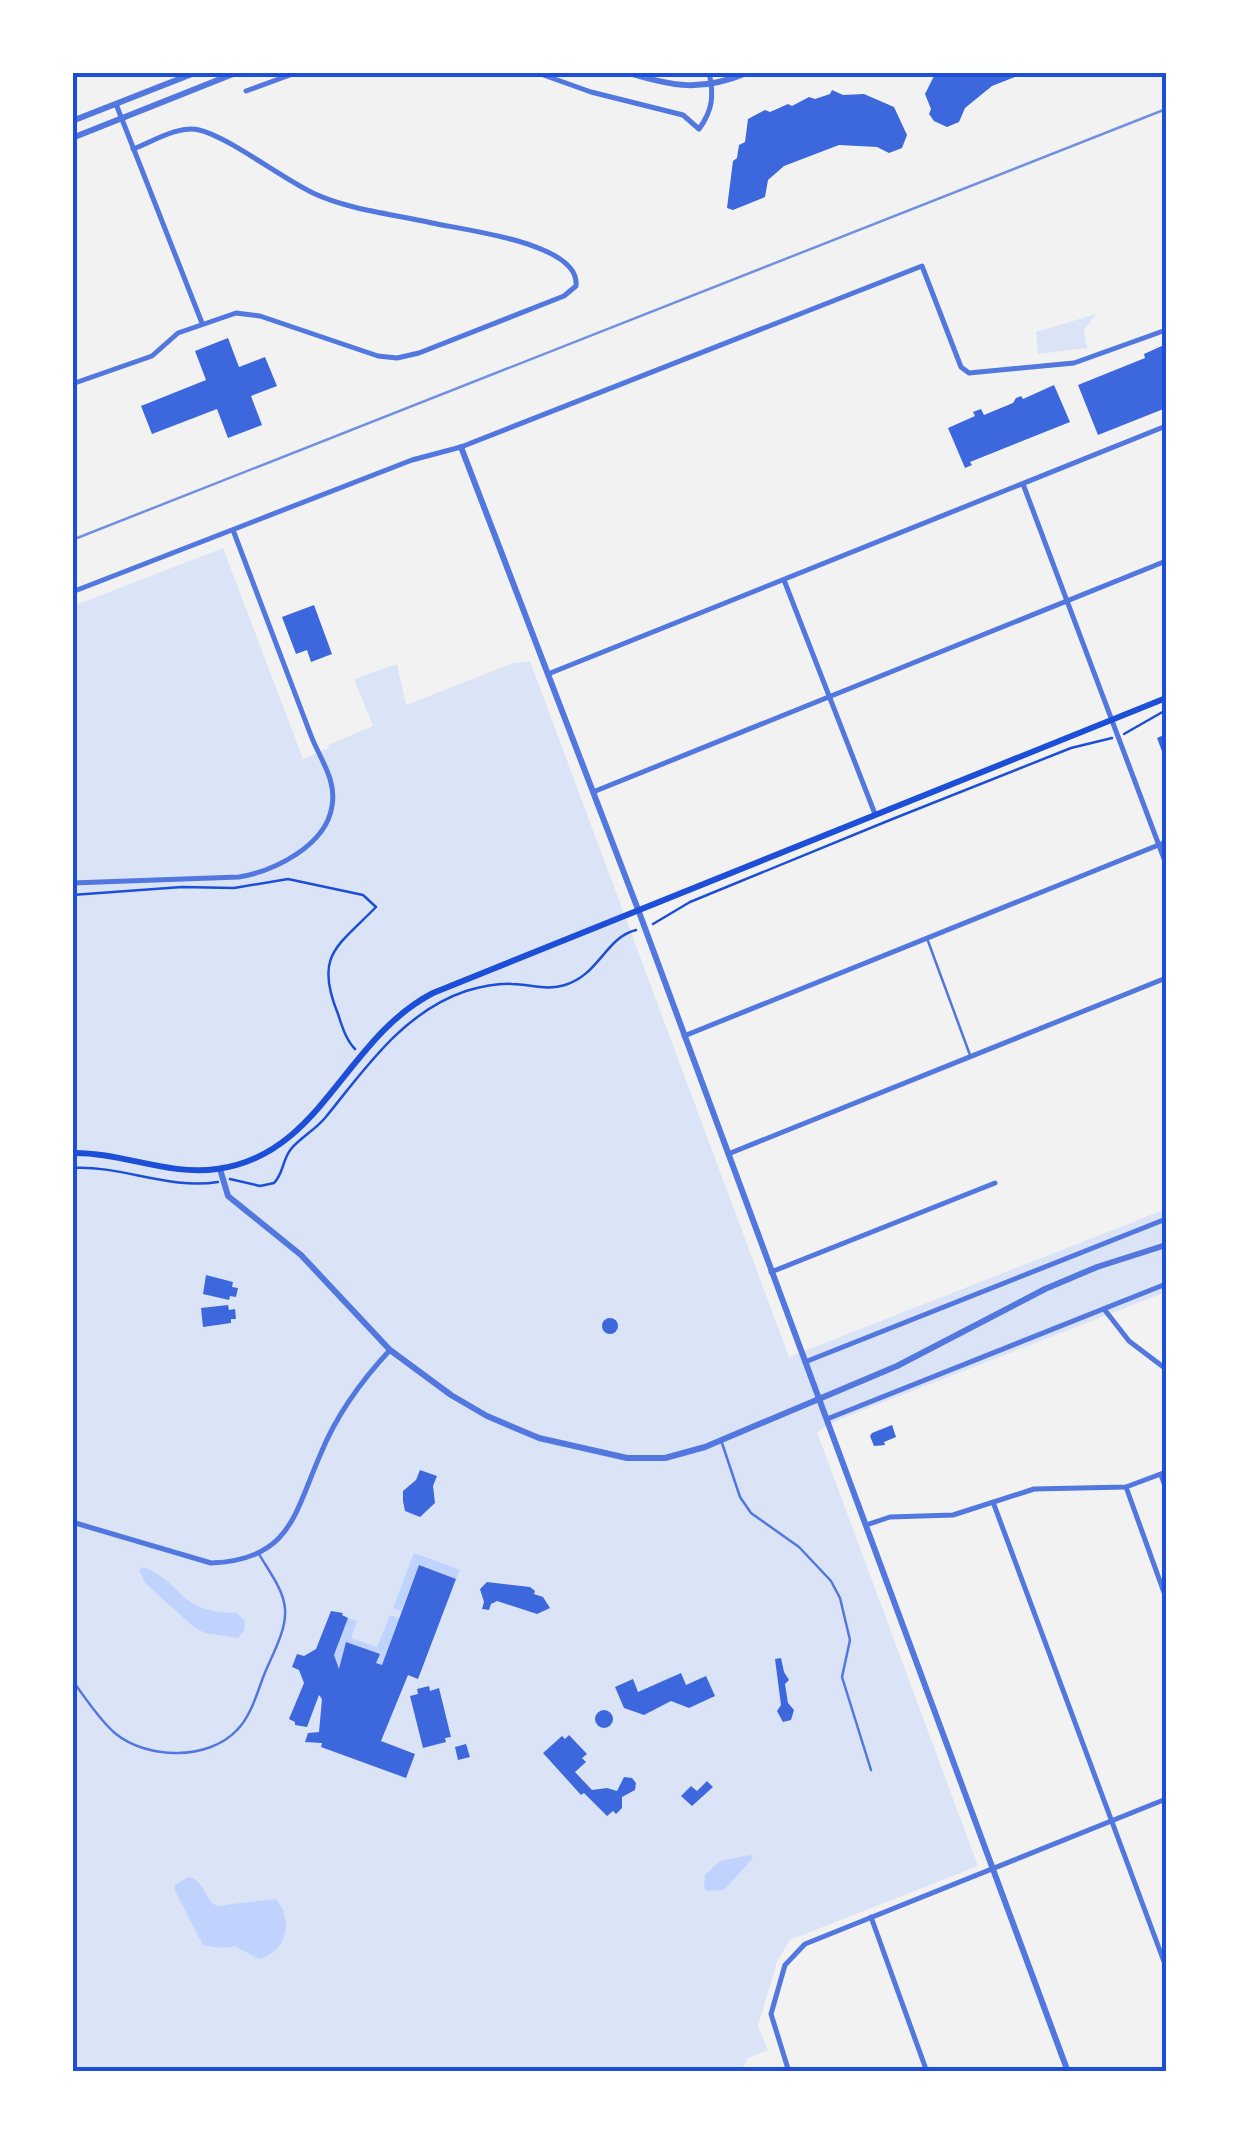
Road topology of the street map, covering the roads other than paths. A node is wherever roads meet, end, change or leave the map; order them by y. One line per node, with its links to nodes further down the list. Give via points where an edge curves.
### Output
1 (197, 72): 10 (street)
2 (238, 72): 11 (street)
3 (298, 72): 9 (street)
4 (535, 72): 8 (street, via 684,116 700,129 710,114)
5 (626, 72): 8 (street, via 678,86)
6 (709, 72): 8 (street)
7 (749, 72): 8 (street)
8 (712, 84)
9 (246, 91)
10 (116, 104): 11 (street); 12 (street)
11 (121, 118): 13 (street); 14 (street)
12 (72, 121)
13 (72, 138)
14 (133, 149): 15 (street); 15 (street, via 196,129 326,198 549,252 568,262 578,279 564,296 397,358 256,315)
15 (202, 323): 17 (street, via 152,356)
16 (1166, 330): 19 (street, via 1074,363 975,374 960,366 922,266)
17 (72, 384)
18 (1166, 426): 20 (street)
19 (461, 447): 21 (street); 26 (street)
20 (1023, 483): 23 (street); 25 (street)
21 (232, 530): 24 (street); 34 (street, via 332,784 322,831 260,874)
22 (1166, 561): 25 (street)
23 (784, 580): 26 (street); 27 (street)
24 (72, 592)
25 (1067, 601): 27 (street); 29 (street)
26 (548, 674): 30 (street)
27 (830, 695): 30 (street); 31 (street)
28 (1166, 698): 29 (main road)
29 (1112, 720): 31 (main road); 32 (street)
30 (593, 792): 35 (street)
31 (875, 814): 35 (main road)
32 (1163, 844): 33 (street); 36 (street)
33 (1166, 864)
34 (72, 883)
35 (639, 912): 38 (street); 42 (main road, via 414,1003 383,1028 297,1131 260,1156)
36 (927, 939): 38 (street); 39 (lane)
37 (1166, 978): 39 (street)
38 (684, 1036): 41 (street)
39 (971, 1056): 41 (street)
40 (72, 1153): 42 (main road, via 172,1169)
41 (728, 1154): 46 (street)
42 (220, 1169): 49 (street, via 228,1196 301,1255)
43 (995, 1183): 46 (street)
44 (1166, 1219): 50 (street)
45 (1166, 1246): 52 (street, via 1046,1288 897,1366)
46 (772, 1272): 50 (street)
47 (1166, 1284): 48 (street)
48 (1104, 1309): 51 (street, via 1129,1341); 53 (street)
49 (390, 1350): 54 (street, via 487,1416 556,1443 653,1459); 61 (street, via 337,1420 290,1527)
50 (805, 1362): 52 (street)
51 (1166, 1369)
52 (819, 1397): 53 (street); 54 (street)
53 (826, 1419): 60 (street)
54 (721, 1439): 64 (lane, via 751,1513 799,1547 840,1598 850,1640 842,1677)
55 (1164, 1473): 56 (street); 57 (street)
56 (1126, 1486): 58 (street, via 1034,1489); 62 (street)
57 (1166, 1489)
58 (994, 1502): 60 (street, via 952,1515 890,1517); 66 (street)
59 (72, 1522): 61 (street, via 211,1562)
60 (866, 1525): 67 (street)
61 (258, 1554): 63 (lane, via 285,1618 247,1717 222,1742 196,1751 156,1751 116,1734)
62 (1166, 1598)
63 (74, 1683)
64 (871, 1770)
65 (1166, 1799): 66 (street)
66 (1112, 1821): 67 (street); 69 (street)
67 (993, 1868): 68 (street); 72 (street)
68 (870, 1917): 70 (street, via 804,1944 782,1972 773,2027); 71 (street)
69 (1166, 1967)
70 (790, 2072)
71 (927, 2072)
72 (1068, 2072)

